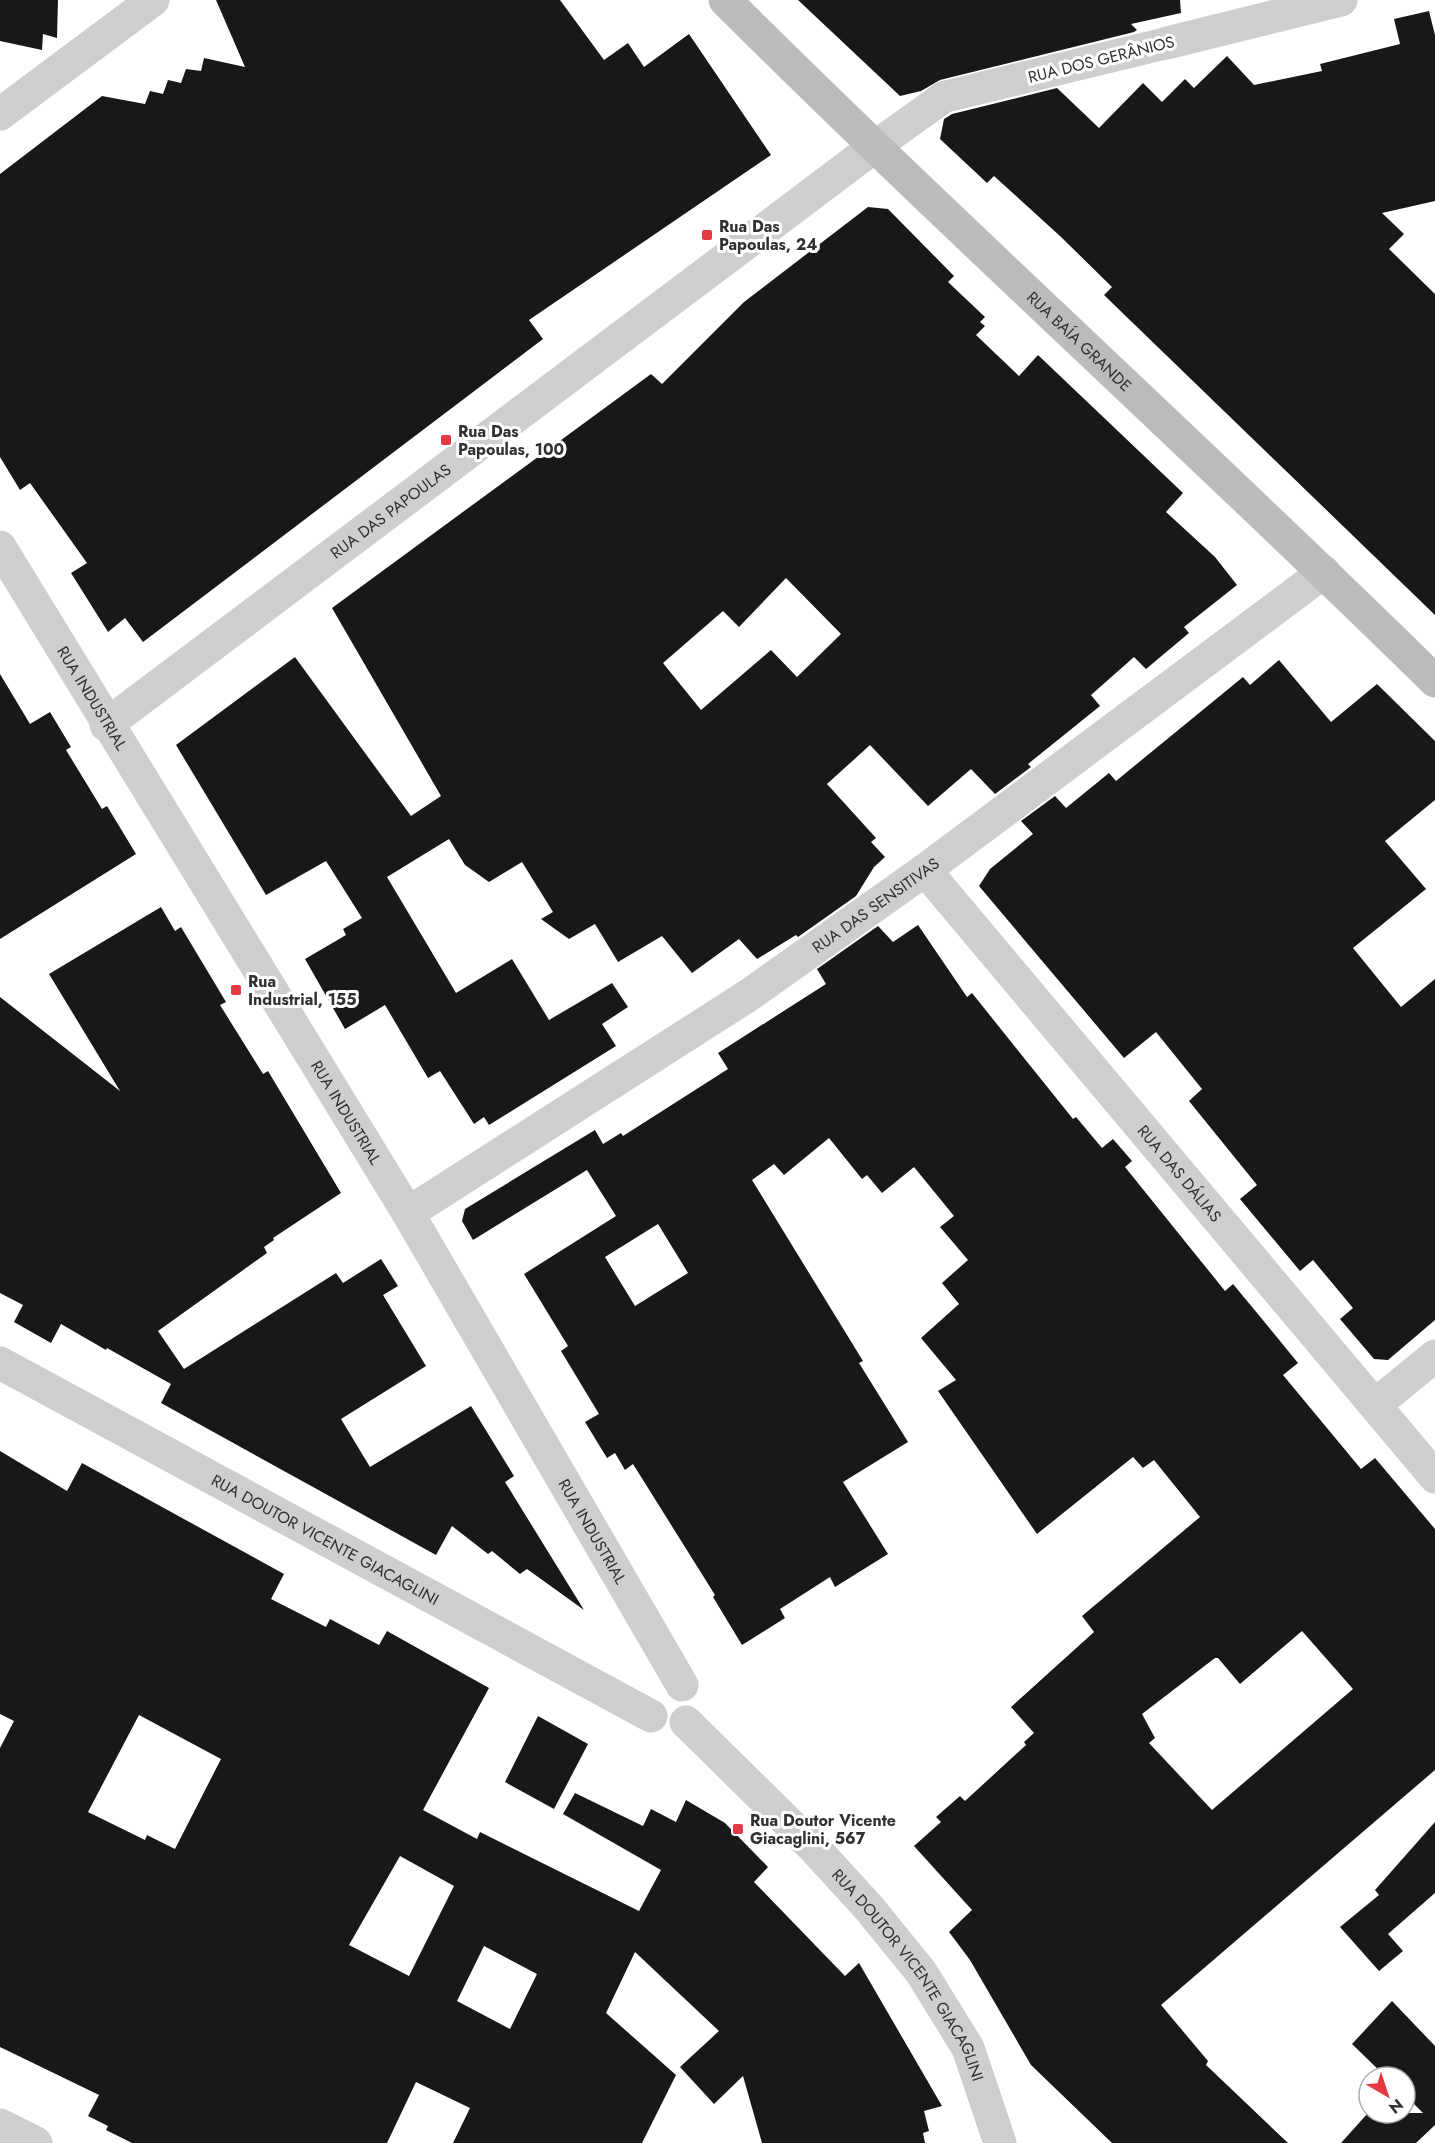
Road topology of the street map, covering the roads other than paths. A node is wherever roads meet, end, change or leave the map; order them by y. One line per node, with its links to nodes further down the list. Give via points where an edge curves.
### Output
1 (153, 0): 5 (street)
2 (725, 0): 6 (main road, RUA BAÍA GRANDE)
3 (1341, 0): 4 (street, RUA DOS GERÂNIOS)
4 (1167, 43): 6 (street, RUA DOS GERÂNIOS, via 944,97)
5 (0, 114)
6 (874, 147): 8 (main road, RUA BAÍA GRANDE); 10 (street, RUA DAS PAPOULAS)
7 (0, 547): 10 (street, RUA INDUSTRIAL)
8 (1324, 572): 9 (main road, RUA BAÍA GRANDE); 11 (street, RUA DAS SENSITIVAS)
9 (1435, 681)
10 (106, 725): 12 (street, RUA INDUSTRIAL)
11 (926, 870): 12 (street, RUA DAS SENSITIVAS, via 749,995); 15 (street, RUA DAS DÁLIAS)
12 (408, 1213): 17 (street, RUA INDUSTRIAL)
13 (1435, 1356): 15 (street)
14 (0, 1363): 18 (street, RUA DOUTOR VICENTE GIACAGLINI)
15 (1376, 1405): 16 (street, RUA DAS DÁLIAS)
16 (1435, 1477)
17 (682, 1685): 18 (street, via 664,1683 654,1690 648,1707); 19 (street, via 694,1702)
18 (651, 1716): 19 (street, via 667,1728 674,1729)
19 (686, 1722): 22 (street, RUA DOUTOR VICENTE GIACAGLINI, via 815,1849 921,1972 968,2048)
20 (0, 2125): 21 (street)
21 (36, 2143)
22 (1000, 2143)

